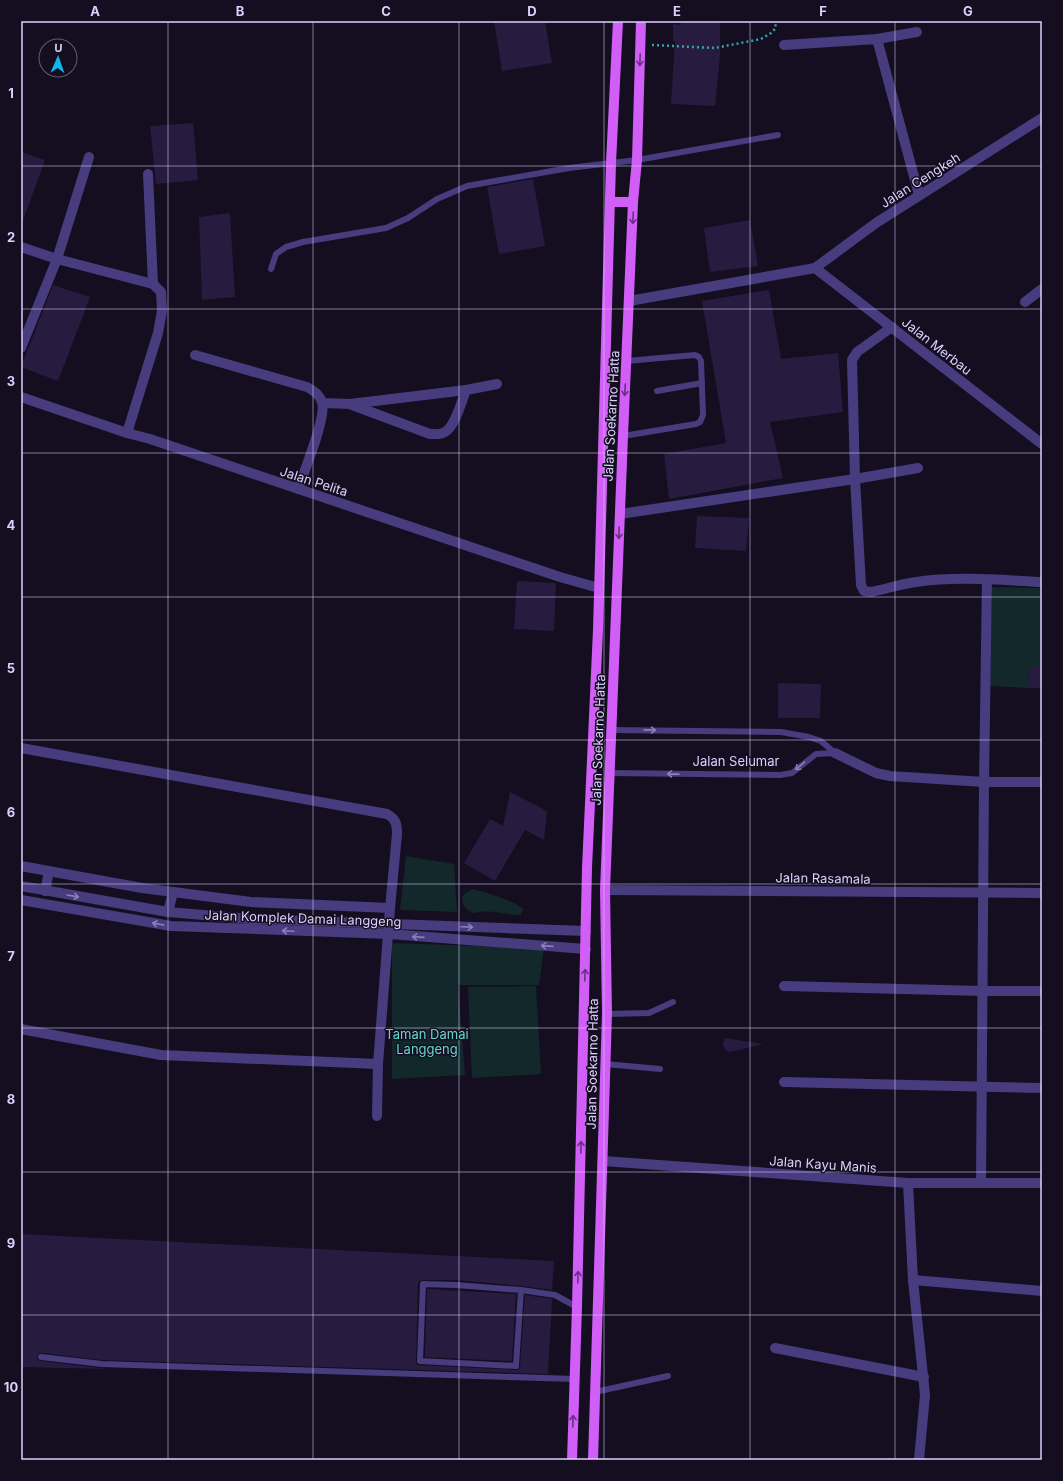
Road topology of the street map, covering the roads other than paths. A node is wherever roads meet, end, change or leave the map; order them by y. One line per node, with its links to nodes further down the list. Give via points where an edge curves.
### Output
1 (618, 21): 10 (main road, Jalan Soekarno Hatta)
2 (641, 21): 9 (main road, Jalan Soekarno Hatta, one-way to 9)
3 (917, 32): 4 (street)
4 (877, 39): 5 (street); 12 (street)
5 (784, 45)
6 (1040, 123): 12 (street, Jalan Cengkeh)
7 (778, 135): 9 (lane)
8 (89, 157): 16 (street)
9 (637, 160): 10 (lane); 14 (main road, Jalan Soekarno Hatta)
10 (611, 163): 13 (main road, Jalan Soekarno Hatta); 18 (lane, via 467,186 437,199 408,218 386,228 286,247 276,254)
11 (148, 174): 19 (street)
12 (919, 195): 17 (street, Jalan Cengkeh)
13 (610, 202): 14 (main road); 43 (main road, Jalan Soekarno Hatta)
14 (633, 202): 21 (main road, Jalan Soekarno Hatta, one-way to 21)
15 (21, 247): 16 (street)
16 (58, 259): 19 (street); 24 (street)
17 (815, 268): 21 (street); 23 (street, Jalan Merbau)
18 (271, 269)
19 (153, 284): 34 (street, via 161,292 162,311 158,333)
20 (1042, 289): 22 (street)
21 (629, 301): 26 (main road, Jalan Soekarno Hatta)
22 (1025, 302)
23 (892, 327): 36 (street, Jalan Merbau); 38 (street, via 857,352 852,360)
24 (21, 348)
25 (195, 355): 32 (street, via 307,387 317,393)
26 (626, 361): 27 (lane, via 695,355 701,361); 35 (main road, Jalan Soekarno Hatta, one-way to 35)
27 (702, 383): 30 (lane); 35 (lane, via 703,415 700,422)
28 (497, 384): 29 (street)
29 (466, 390): 33 (street); 33 (street, via 452,425 446,432 438,434 430,434)
30 (657, 391)
31 (21, 397): 34 (street, Jalan Pelita)
32 (323, 403): 33 (street); 39 (street, via 322,416)
33 (350, 404)
34 (127, 433): 39 (street, Jalan Pelita)
35 (623, 436): 40 (main road, Jalan Soekarno Hatta)
36 (1042, 444)
37 (918, 468): 38 (street)
38 (855, 479): 40 (street); 41 (street, via 861,585 864,591 871,592 915,582)
39 (298, 489): 43 (street, Jalan Pelita)
40 (620, 514): 44 (main road, Jalan Soekarno Hatta, one-way to 44)
41 (987, 580): 42 (street); 48 (street)
42 (1042, 582)
43 (599, 588): 64 (main road, Jalan Soekarno Hatta)
44 (611, 730): 46 (lane, one-way to 46, via 781,732 821,741); 47 (main road, Jalan Soekarno Hatta)
45 (21, 748): 60 (street, via 387,814 393,818 397,834)
46 (835, 753): 47 (lane, Jalan Selumar, one-way to 47, via 816,754 792,773 780,775); 48 (street, via 876,773 890,776)
47 (609, 774): 53 (main road, Jalan Soekarno Hatta)
48 (984, 782): 49 (street); 56 (street)
49 (1042, 782)
50 (21, 866): 51 (street)
51 (49, 871): 54 (street); 55 (street)
52 (21, 886): 54 (street, Jalan Komplek Damai Langgeng)
53 (605, 890): 56 (street, Jalan Rasamala); 71 (main road, Jalan Soekarno Hatta)
54 (45, 891): 61 (street, Jalan Komplek Damai Langgeng, one-way to 61)
55 (173, 892): 59 (street); 61 (street)
56 (983, 893): 57 (street, Jalan Rasamala); 68 (street)
57 (1042, 893)
58 (21, 900): 62 (street, Jalan Komplek Damai Langgeng, one-way to 58, via 171,926)
59 (251, 902): 60 (street); 62 (street)
60 (390, 908): 63 (street)
61 (168, 912): 62 (street, Jalan Komplek Damai Langgeng)
62 (251, 924): 63 (street, Jalan Komplek Damai Langgeng); 65 (street, Jalan Komplek Damai Langgeng, one-way to 62)
63 (389, 924): 64 (street, Jalan Komplek Damai Langgeng, one-way to 64); 65 (street)
64 (586, 931): 66 (main road, Jalan Soekarno Hatta)
65 (389, 934): 66 (street, Jalan Komplek Damai Langgeng, one-way to 65); 73 (street)
66 (586, 949): 87 (main road, Jalan Soekarno Hatta, one-way to 66)
67 (784, 986): 68 (street)
68 (982, 991): 69 (street); 77 (street)
69 (1042, 991)
70 (673, 1002): 71 (lane, via 649,1013)
71 (607, 1014): 74 (main road, Jalan Soekarno Hatta)
72 (21, 1029): 73 (street, via 161,1055)
73 (378, 1064): 79 (street)
74 (605, 1064): 75 (lane); 80 (main road, Jalan Soekarno Hatta)
75 (660, 1069)
76 (784, 1082): 77 (street)
77 (981, 1087): 78 (street); 82 (street)
78 (1042, 1088)
79 (377, 1116)
80 (603, 1161): 81 (street, Jalan Kayu Manis); 93 (main road, Jalan Soekarno Hatta)
81 (908, 1183): 82 (street, Jalan Kayu Manis); 84 (street)
82 (981, 1183): 83 (street, Jalan Kayu Manis)
83 (1042, 1183)
84 (913, 1280): 86 (street); 91 (street)
85 (521, 1290): 85 (lane, via 423,1284 420,1361 516,1366); 87 (lane, via 555,1295)
86 (1042, 1291)
87 (577, 1307): 92 (main road, Jalan Soekarno Hatta)
88 (775, 1348): 91 (street)
89 (41, 1357): 92 (lane, via 102,1364)
90 (668, 1376): 93 (lane)
91 (924, 1377): 96 (street, via 925,1395)
92 (575, 1379): 94 (main road, Jalan Soekarno Hatta, one-way to 92)
93 (595, 1392): 95 (main road, Jalan Soekarno Hatta)
94 (572, 1460)
95 (593, 1460)
96 (918, 1460)

